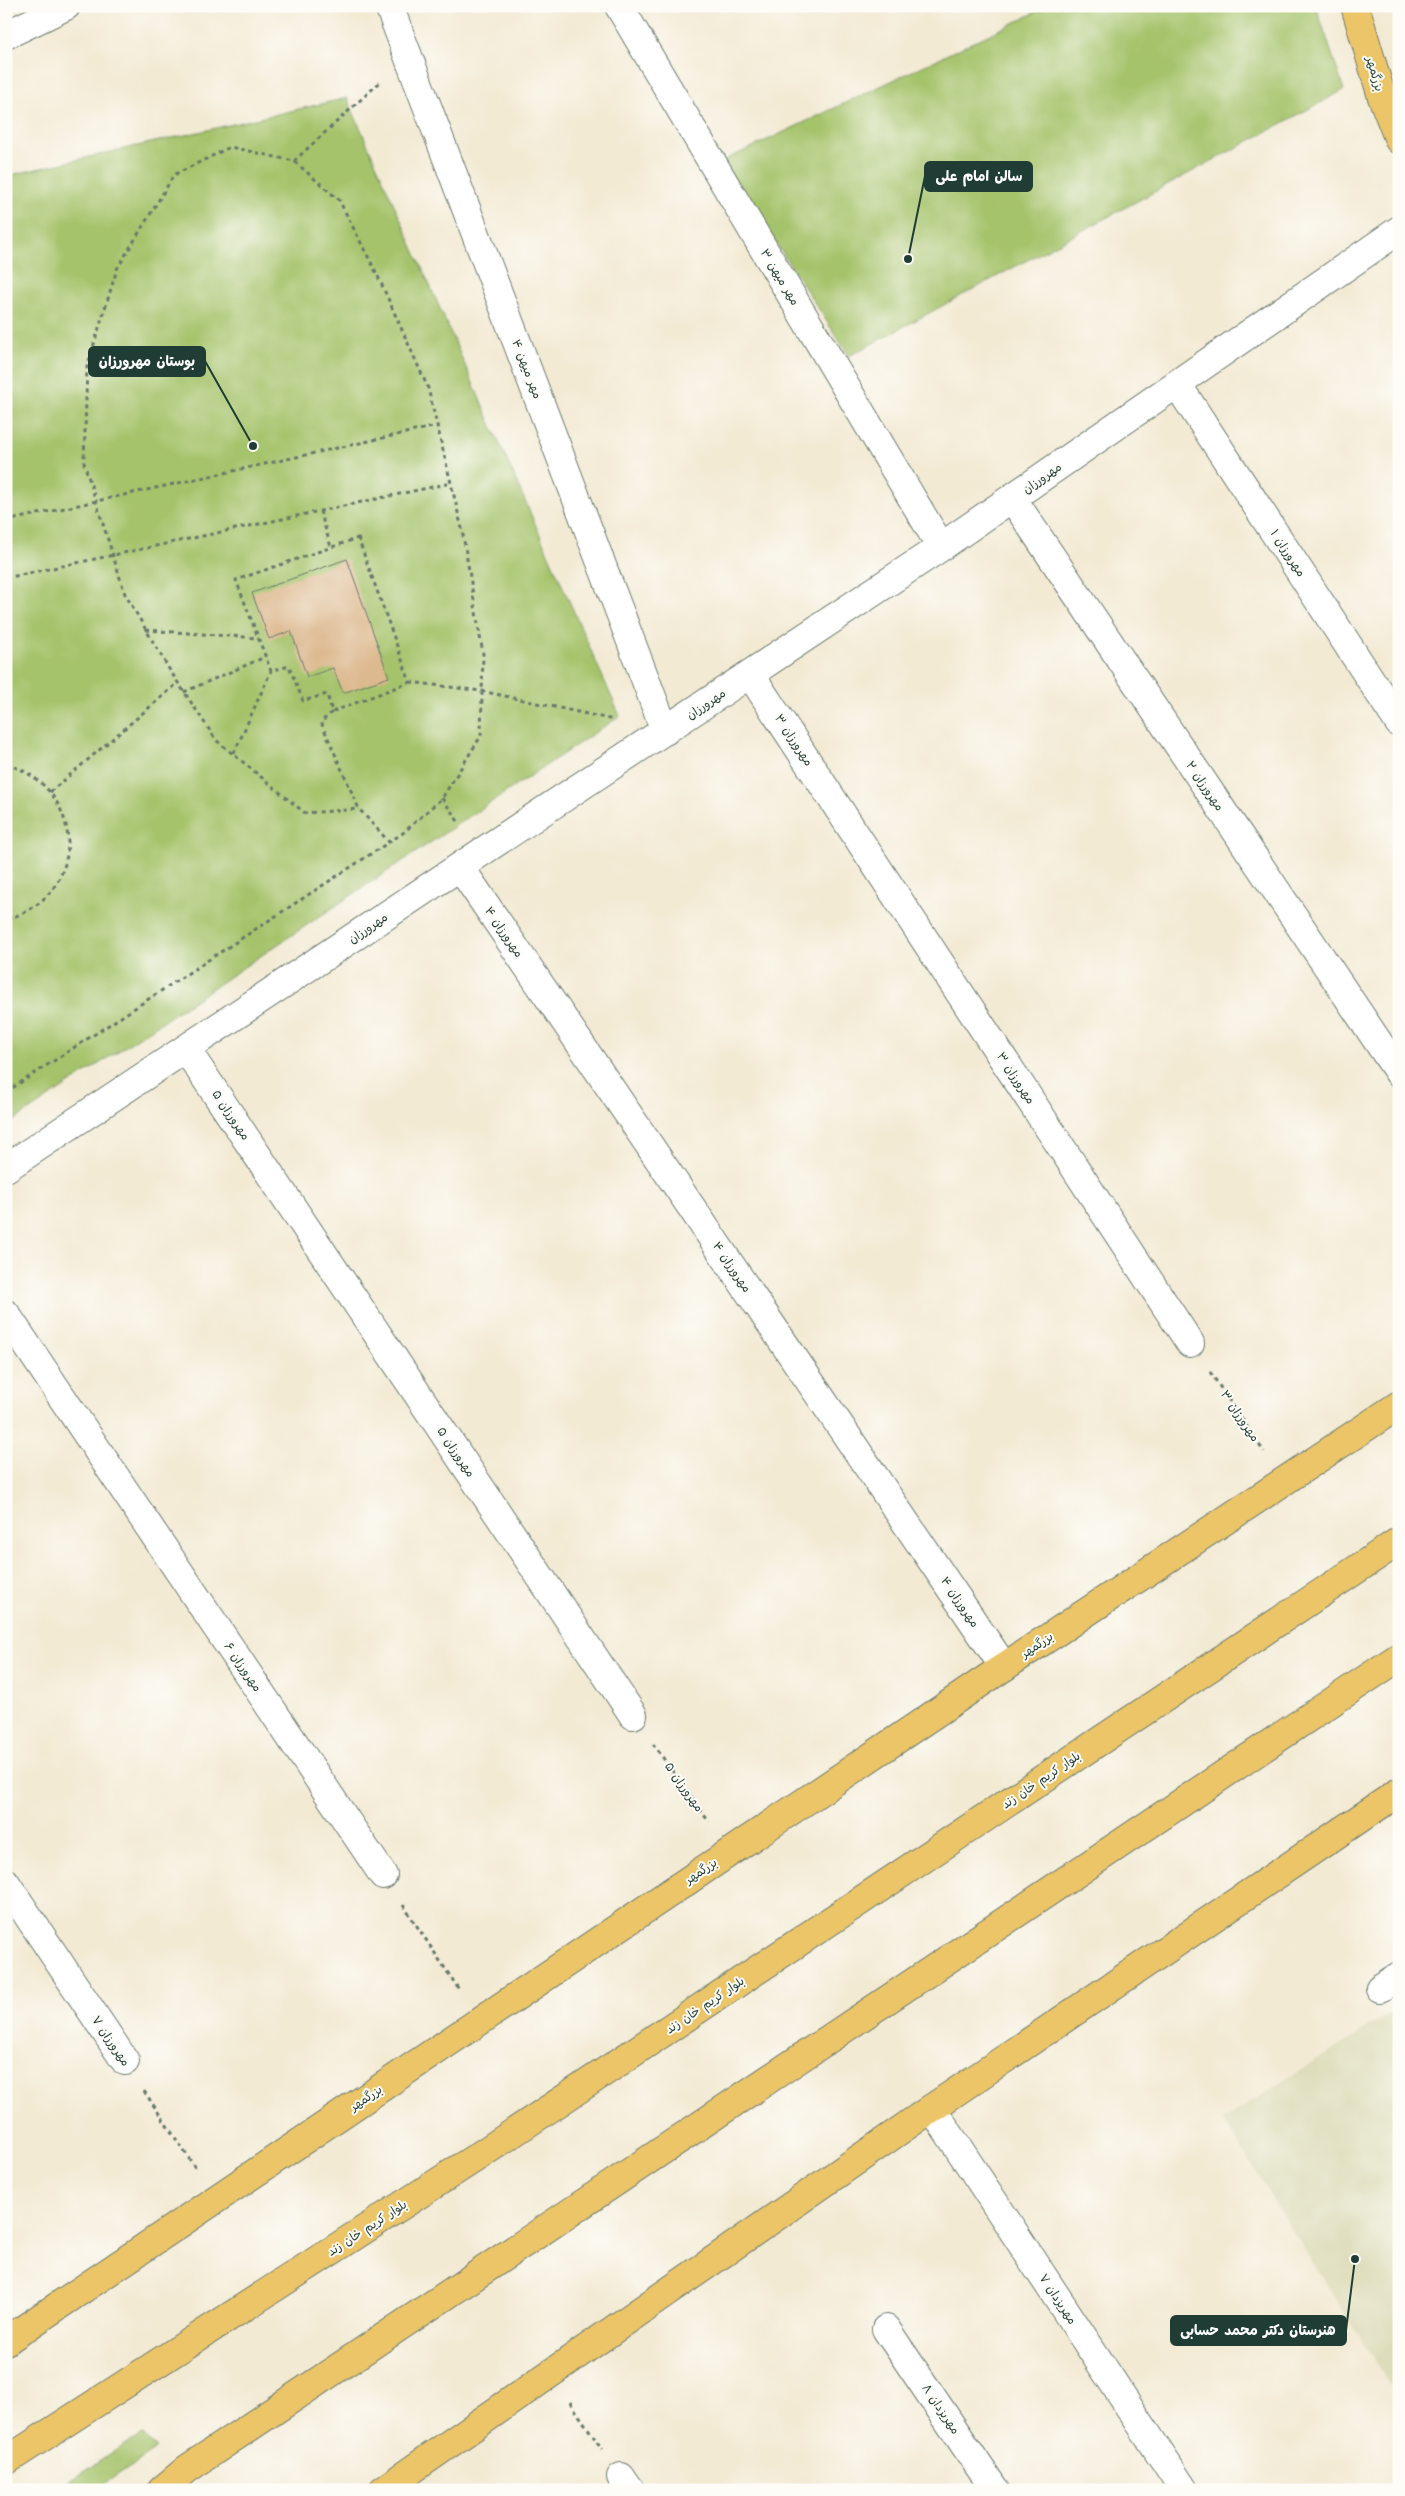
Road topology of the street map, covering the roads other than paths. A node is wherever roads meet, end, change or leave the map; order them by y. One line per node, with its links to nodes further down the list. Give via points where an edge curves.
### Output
1 (66, 6): 5 (street)
2 (389, 6): 13 (street, مهر میهن ۴)
3 (619, 6): 10 (street, مهر میهن ۳)
4 (1355, 6): 6 (main road, بزرگمهر, via 1382,97)
5 (6, 35)
6 (1399, 140)
7 (1399, 230): 8 (street, مهرورزان)
8 (1177, 384): 9 (street, مهرورزان); 12 (street, مهرورزان ۱)
9 (1012, 498): 10 (street, مهرورزان); 16 (street, مهرورزان ۲)
10 (941, 547): 11 (street, مهرورزان)
11 (750, 674): 13 (street, مهرورزان); 19 (street, مهرورزان ۳)
12 (1399, 723)
13 (665, 731): 14 (street, مهرورزان)
14 (460, 867): 15 (street, مهرورزان); 23 (street, مهرورزان ۴)
15 (186, 1049): 17 (street, مهرورزان); 24 (street, مهرورزان ۵)
16 (1399, 1073)
17 (6, 1168)
18 (6, 1314): 26 (street, مهرورزان ۶)
19 (1190, 1343)
20 (1399, 1405): 23 (main road, بزرگمهر)
21 (1399, 1541): 32 (main road, بلوار کریم خان زند, via 483,2153)
22 (1399, 1657): 34 (main road, via 195,2464)
23 (1004, 1667): 31 (main road, بزرگمهر)
24 (633, 1715)
25 (1399, 1792): 29 (main road)
26 (383, 1875)
27 (6, 1883): 28 (street, مهرورزان ۷)
28 (125, 2061)
29 (932, 2108): 33 (street, مهریزدان ۷); 35 (main road)
30 (886, 2329): 36 (street, مهریزدان ۸)
31 (6, 2341)
32 (6, 2461)
33 (1177, 2487)
34 (162, 2490)
35 (382, 2490)
36 (995, 2490)

